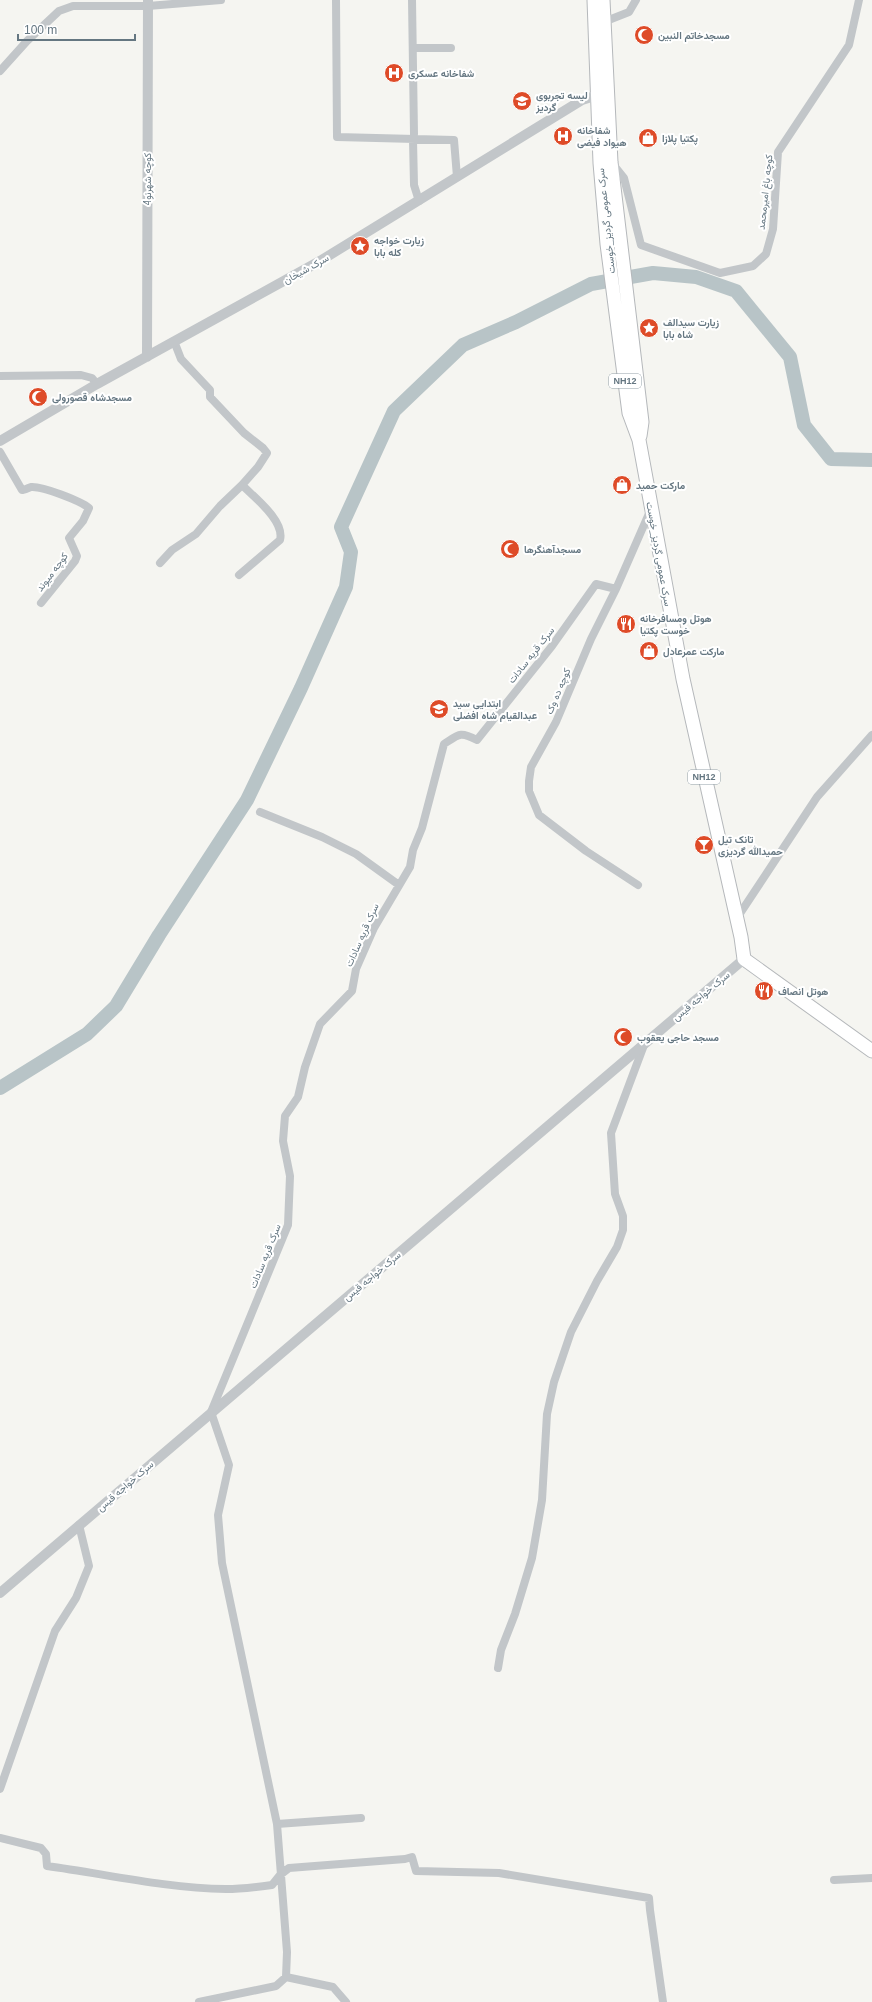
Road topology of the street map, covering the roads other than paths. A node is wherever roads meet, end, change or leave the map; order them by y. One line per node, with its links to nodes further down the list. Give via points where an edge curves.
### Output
1 (221, 0): 8 (street)
2 (336, 0): 14 (street, via 337,137)
3 (412, 0): 10 (street)
4 (594, 0): 9 (highway, سرک عمومی گردیز_خوست / NH12)
5 (603, 0): 9 (highway, سرک عمومی گردیز_خوست / NH12)
6 (636, 0): 9 (street, via 629,12)
7 (859, 0): 15 (street, کوچه باغ امیرمحمد, via 849,44 778,152 773,229 766,254 754,266 720,273 641,245 624,178)
8 (148, 3): 12 (street, via 73,6 59,11); 20 (street, کوچه شهرنو4)
9 (599, 24): 13 (highway, سرک عمومی گردیز_خوست / NH12)
10 (413, 48): 11 (street); 14 (street)
11 (451, 48)
12 (0, 70)
13 (603, 93): 15 (highway, سرک عمومی گردیز_خوست / NH12); 16 (street, سرک شیخان, via 582,100); 18 (highway, سرک عمومی گردیز_خوست / NH12, via 600,163)
14 (413, 137): 16 (street, via 454,140); 17 (street, via 414,185)
15 (611, 162): 18 (highway, سرک عمومی گردیز_خوست / NH12)
16 (458, 177): 17 (street, سرک شیخان)
17 (419, 201): 19 (street, سرک شیخان, via 320,261)
18 (613, 243): 26 (highway, سرک عمومی گردیز_خوست / NH12, via 629,413 639,440)
19 (174, 342): 20 (street, سرک شیخان); 25 (street, via 181,359 210,390 210,397 244,434 267,453)
20 (147, 357): 22 (street, سرک شیخان)
21 (0, 376): 22 (street, via 81,375 92,378)
22 (97, 384): 23 (street, سرک شیخان)
23 (0, 441)
24 (0, 452): 30 (street, کوچه میوند, via 22,490 31,487 50,492 89,508 83,521 69,538 77,556 75,561)
25 (242, 485): 27 (street, via 196,534 172,550); 28 (street, via 278,521 281,536 280,540)
26 (651, 508): 29 (street, کوچه ده وک); 35 (highway, سرک عمومی گردیز_خوست / NH12, via 683,679)
27 (160, 563)
28 (239, 575)
29 (616, 589): 33 (street, سرک قریه سادات, via 596,584 552,646 477,740 465,734 458,734 444,744 410,867); 34 (street, کوچه ده وک, via 556,722 531,767 529,791 539,815 586,851)
30 (41, 603)
31 (872, 735): 35 (street, via 817,797)
32 (260, 812): 33 (street, via 356,854)
33 (399, 885): 39 (street, سرک قریه سادات, via 374,928 356,969 352,991 320,1024 298,1097 286,1116 282,1141 290,1176 288,1225)
34 (638, 885)
35 (737, 918): 36 (highway, سرک عمومی گردیز_خوست / NH12)
36 (744, 959): 37 (street, سرک خواجه قیس); 38 (highway)
37 (644, 1044): 39 (street, سرک خواجه قیس); 42 (street, via 611,1133 615,1194 623,1216 623,1230 617,1247 571,1332 554,1382 547,1414 542,1500 532,1558 501,1650)
38 (872, 1051)
39 (211, 1412): 40 (street, سرک خواجه قیس); 45 (street, via 229,1465 218,1515 222,1563)
40 (79, 1525): 41 (street, سرک خواجه قیس); 43 (street, via 89,1566 76,1598 55,1631)
41 (0, 1594)
42 (498, 1668)
43 (0, 1789)
44 (361, 1818): 45 (street)
45 (277, 1824): 47 (street)
46 (0, 1838): 47 (street, via 41,1848 46,1854 47,1866 121,1876 139,1882 227,1889 272,1885)
47 (280, 1875): 50 (street, via 287,1952); 53 (street, via 289,1868 412,1857 416,1871 499,1873 650,1898)
48 (872, 1878): 49 (street)
49 (834, 1880)
50 (286, 1977): 51 (street, via 276,1986); 52 (street, via 333,1987)
51 (199, 2002)
52 (346, 2002)
53 (663, 2002)

